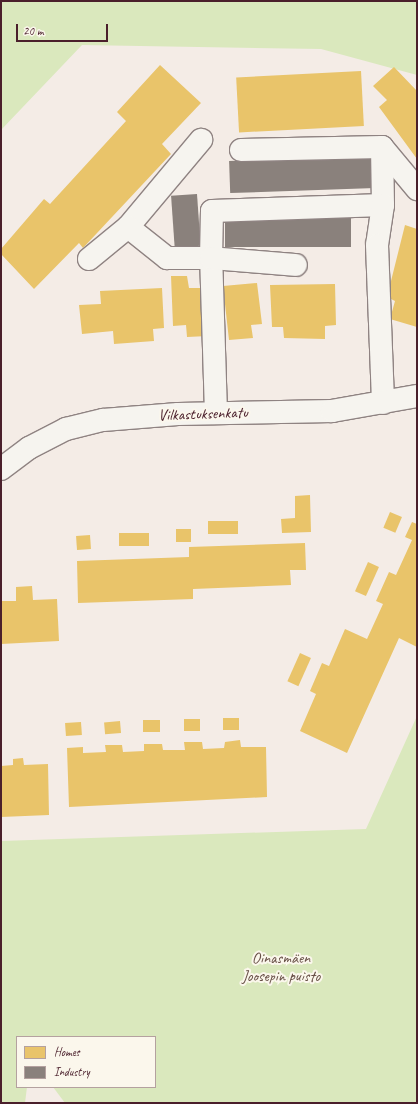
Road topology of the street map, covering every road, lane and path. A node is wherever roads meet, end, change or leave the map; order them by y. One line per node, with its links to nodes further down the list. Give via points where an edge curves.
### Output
1 (201, 140): 6 (street)
2 (382, 147): 3 (street); 4 (street); 5 (street)
3 (241, 150)
4 (417, 189)
5 (383, 205): 7 (street, via 212,211); 11 (street, via 377,245)
6 (128, 227): 7 (street, via 167,258); 8 (street)
7 (211, 258): 9 (street); 12 (street)
8 (89, 259)
9 (296, 264)
10 (417, 396): 11 (street, Vilkastuksenkatu)
11 (383, 403): 12 (street, Vilkastuksenkatu, via 332,411)
12 (216, 413): 13 (street, Vilkastuksenkatu, via 103,420 66,429 29,448)
13 (1, 470)

